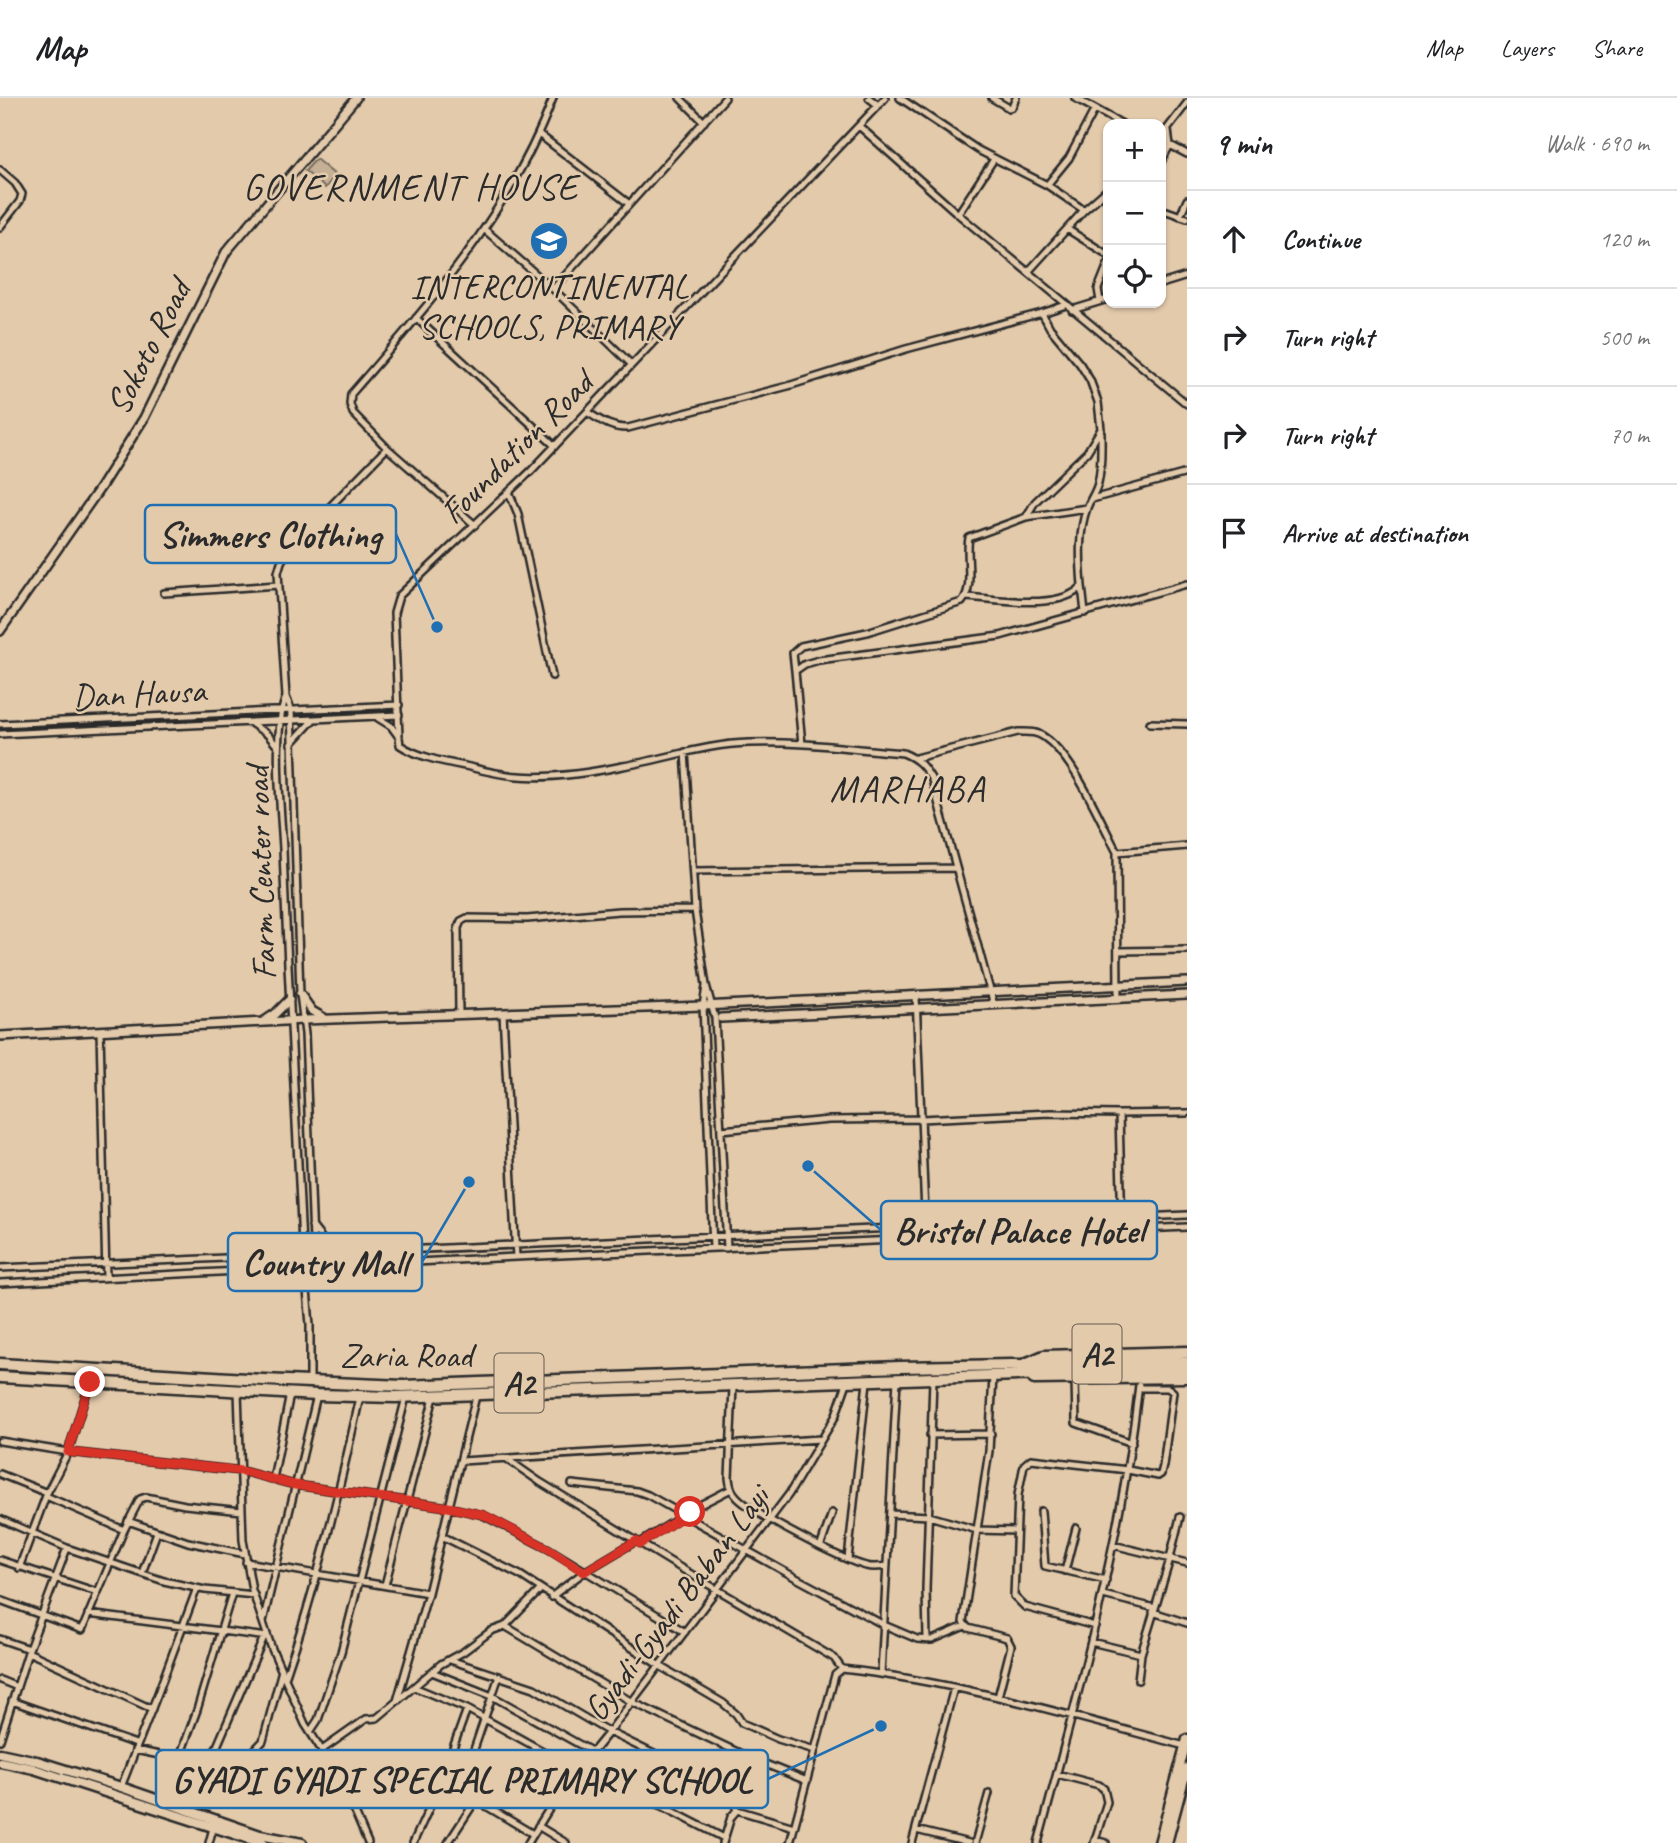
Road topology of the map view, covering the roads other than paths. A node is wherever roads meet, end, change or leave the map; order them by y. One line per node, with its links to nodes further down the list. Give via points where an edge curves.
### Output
1 (356, 98): 65 (street, Sokoto Road, via 226,252 144,418)
2 (553, 98): 18 (street)
3 (680, 98): 15 (street)
4 (725, 98): 15 (street)
5 (869, 98): 12 (street)
6 (885, 98): 12 (street, Foundation Road)
7 (900, 98): 22 (street)
8 (992, 98): 9 (street, via 1009,108)
9 (1016, 98)
10 (1075, 98): 13 (street)
11 (1187, 103): 17 (street)
12 (878, 105): 16 (street, Foundation Road)
13 (1095, 109): 14 (street); 24 (street, via 1076,147)
14 (1113, 119)
15 (704, 121): 27 (street)
16 (859, 126): 30 (street); 47 (street, Foundation Road)
17 (1168, 130): 19 (street)
18 (540, 135): 27 (street); 33 (street)
19 (1170, 145): 20 (street); 21 (street)
20 (1166, 153)
21 (1187, 154)
22 (994, 159): 24 (street); 30 (street)
23 (0, 170): 32 (street, via 22,194)
24 (1047, 185): 28 (street)
25 (1103, 194): 28 (street)
26 (1187, 200): 31 (street)
27 (628, 203): 40 (street)
28 (1084, 211): 34 (street)
29 (1166, 211): 31 (street)
30 (958, 214): 36 (street)
31 (1184, 217)
32 (0, 227)
33 (484, 229): 40 (street); 46 (street)
34 (1067, 229): 35 (street); 36 (street)
35 (1103, 252)
36 (1028, 272): 43 (street)
37 (1103, 276): 42 (street)
38 (1187, 276): 39 (street)
39 (1166, 282)
40 (552, 289): 47 (street)
41 (1103, 300): 42 (street)
42 (1100, 301): 44 (street)
43 (1066, 305): 44 (street); 45 (street)
44 (1072, 310): 48 (street)
45 (1041, 313): 49 (street, via 628,428 604,423); 50 (street, via 1090,380)
46 (416, 318): 51 (street); 52 (street, via 351,394 352,413)
47 (631, 364): 49 (street, Foundation Road)
48 (1187, 404)
49 (587, 412): 51 (street, Foundation Road)
50 (1101, 429): 55 (street, via 1099,482); 57 (street, via 1087,452 1035,502)
51 (555, 446): 54 (street, Foundation Road)
52 (387, 448): 58 (street); 60 (street, via 289,549 281,562)
53 (1187, 473): 55 (street)
54 (509, 492): 58 (street, Foundation Road); 67 (street, via 518,514)
55 (1092, 499): 56 (street)
56 (1087, 508): 57 (street); 61 (street, via 1080,552)
57 (1026, 517): 63 (street, via 970,538)
58 (475, 525): 69 (street, Foundation Road, via 396,602)
59 (1187, 584): 64 (street)
60 (278, 585): 62 (street); 68 (street)
61 (1082, 586): 63 (street, via 1055,600); 64 (street)
62 (164, 593)
63 (966, 597): 66 (street, via 956,606 801,646 793,653)
64 (1085, 614): 66 (street, via 1000,636 811,662)
65 (0, 631)
66 (795, 671): 84 (street)
67 (552, 676)
68 (286, 696): 70 (street); 71 (street)
69 (399, 705): 71 (street, Dan Hausa); 72 (street, Foundation Road)
70 (280, 709): 71 (street, Dan Hausa); 76 (street, Farm Center road); 79 (street, Dan Hausa)
71 (291, 709): 75 (street)
72 (399, 715): 73 (street, Dan Hausa); 82 (street, Foundation Road)
73 (377, 717): 74 (street, Dan Hausa); 82 (street)
74 (313, 720): 75 (street, Dan Hausa); 83 (street)
75 (291, 721): 76 (street, Dan Hausa); 83 (street)
76 (280, 722): 77 (street, Dan Hausa); 85 (street, Farm Center road)
77 (249, 723): 81 (street, Dan Hausa); 85 (street)
78 (1150, 723): 80 (street)
79 (0, 724)
80 (1187, 724)
81 (0, 734)
82 (398, 737): 86 (street, via 400,745 447,763 517,776 589,772)
83 (291, 744): 99 (street)
84 (802, 744): 86 (street, via 750,743); 87 (street)
85 (280, 749): 103 (street, Farm Center road)
86 (685, 752): 91 (street)
87 (916, 758): 89 (street, via 1018,732 1039,734 1074,771); 90 (street, via 932,780)
88 (1187, 846): 89 (street)
89 (1117, 852): 94 (street)
90 (956, 868): 91 (street); 98 (street)
91 (693, 871): 92 (street)
92 (695, 910): 96 (street); 109 (street, via 467,918 458,928)
93 (1187, 950): 94 (street)
94 (1118, 951): 97 (street)
95 (1187, 982): 97 (street)
96 (706, 985): 104 (street); 106 (street)
97 (1118, 985): 98 (street); 102 (street)
98 (993, 993): 101 (street); 105 (street)
99 (300, 994): 111 (street); 112 (street, via 316,1015)
100 (1187, 995): 102 (street)
101 (916, 996): 104 (street); 107 (street)
102 (1118, 998): 105 (street)
103 (289, 1000): 113 (street, Farm Center road); 114 (street)
104 (713, 1005): 106 (street); 120 (street)
105 (994, 1005): 107 (street)
106 (703, 1006): 108 (street); 128 (street)
107 (916, 1008): 110 (street); 119 (street)
108 (503, 1013): 109 (street); 130 (street)
109 (459, 1015): 112 (street)
110 (721, 1018)
111 (304, 1020): 112 (street); 113 (street); 123 (street)
112 (331, 1020)
113 (290, 1022): 114 (street); 135 (street, Farm Center road)
114 (260, 1023): 115 (street)
115 (100, 1031): 116 (street); 137 (street)
116 (0, 1036)
117 (1187, 1113): 118 (street)
118 (1119, 1114): 119 (street); 122 (street)
119 (921, 1119): 120 (street, via 829,1120); 124 (street)
120 (721, 1130): 127 (street)
121 (1187, 1215): 122 (street)
122 (1122, 1218): 124 (street); 126 (street)
123 (312, 1225): 133 (street); 134 (street)
124 (926, 1227): 127 (street); 129 (street)
125 (1187, 1227): 126 (street)
126 (1122, 1230): 129 (street)
127 (727, 1234): 128 (street); 132 (street)
128 (713, 1235): 130 (street); 131 (street)
129 (926, 1238): 132 (street)
130 (516, 1245): 133 (street); 136 (street)
131 (713, 1248): 132 (street); 136 (street)
132 (727, 1248)
133 (339, 1253): 134 (street)
134 (313, 1255): 135 (street); 138 (street)
135 (302, 1256): 137 (street); 140 (street, Farm Center road)
136 (516, 1257): 138 (street)
137 (107, 1264): 139 (street); 141 (street)
138 (314, 1267): 140 (street); 142 (street)
139 (0, 1268)
140 (303, 1268): 141 (street); 142 (street, Farm Center road)
141 (107, 1277): 143 (street)
142 (306, 1278): 157 (street, Farm Center road)
143 (0, 1283)
144 (1187, 1352): 149 (highway, Zaria Road / A2, via 1044,1356 1032,1359)
145 (1187, 1362): 147 (highway, A2)
146 (0, 1364): 157 (highway, Zaria Road / A2)
147 (1039, 1369): 148 (highway, A2); 149 (highway, Zaria Road / A2)
148 (1187, 1369)
149 (1021, 1370): 150 (highway, Zaria Road / A2); 154 (highway, Zaria Road / A2, via 1041,1380); 157 (highway, Zaria Road / A2, via 900,1367 422,1386)
150 (993, 1376): 153 (highway, Zaria Road / A2); 169 (street)
151 (0, 1377): 156 (highway, Zaria Road / A2)
152 (1187, 1377): 160 (highway, Zaria Road / A2)
153 (933, 1378): 155 (highway, Zaria Road / A2); 170 (street)
154 (1075, 1379): 160 (highway, Zaria Road / A2); 173 (street, via 1076,1423)
155 (897, 1380): 158 (highway, Zaria Road / A2); 193 (street)
156 (90, 1382): 162 (highway, Zaria Road / A2); 175 (street)
157 (310, 1382)
158 (867, 1382): 159 (highway, Zaria Road / A2); 213 (street)
159 (847, 1383): 161 (highway, Zaria Road / A2); 171 (street, Gyadi-Gyadi Baban Layi)
160 (1140, 1383): 173 (street); 178 (street, via 1173,1392 1161,1474)
161 (733, 1387): 165 (highway, Zaria Road / A2); 174 (street)
162 (238, 1391): 163 (highway, Zaria Road / A2); 179 (street)
163 (290, 1394): 164 (highway, Zaria Road / A2); 181 (street)
164 (317, 1395): 166 (highway, Zaria Road / A2); 183 (street)
165 (476, 1396): 168 (highway, Zaria Road / A2); 177 (street)
166 (360, 1397): 167 (highway, Zaria Road / A2); 185 (street)
167 (406, 1397): 168 (highway, Zaria Road / A2); 187 (street)
168 (434, 1397): 188 (street)
169 (991, 1434): 170 (street); 202 (street)
170 (930, 1436): 195 (street)
171 (821, 1439): 174 (street); 198 (street, Gyadi-Gyadi Baban Layi)
172 (0, 1441): 175 (street)
173 (1132, 1443): 178 (street)
174 (732, 1444): 176 (street); 184 (street)
175 (68, 1452): 179 (street); 186 (street)
176 (507, 1459): 177 (street); 207 (street)
177 (461, 1461): 189 (street)
178 (1128, 1470): 203 (street, via 1027,1460 1018,1495); 209 (street)
179 (242, 1471): 181 (street); 190 (street)
180 (0, 1474): 186 (street)
181 (273, 1479): 183 (street)
182 (572, 1484): 194 (street, via 637,1491)
183 (295, 1485): 185 (street); 220 (street)
184 (731, 1489): 194 (street); 198 (street, via 746,1505)
185 (339, 1491): 187 (street); 225 (street)
186 (46, 1495): 201 (street); 204 (street)
187 (380, 1497): 188 (street); 228 (street)
188 (408, 1502): 189 (street); 229 (street)
189 (448, 1507): 206 (street); 223 (street, via 494,1519)
190 (242, 1511): 199 (street, via 142,1497); 212 (street)
191 (1041, 1511): 222 (street, via 1043,1563)
192 (832, 1513): 208 (street)
193 (890, 1514): 195 (street); 219 (street)
194 (686, 1516): 207 (street); 211 (street)
195 (929, 1516): 202 (street); 254 (street)
196 (1180, 1517): 214 (street)
197 (0, 1519): 204 (street)
198 (770, 1519): 208 (street); 211 (street, Gyadi-Gyadi Baban Layi)
199 (128, 1521): 201 (street); 205 (street)
200 (1076, 1528): 222 (street)
201 (124, 1530): 217 (street)
202 (977, 1530): 203 (street); 248 (street)
203 (1016, 1531): 249 (street, via 1013,1593 1017,1601)
204 (31, 1532): 210 (street); 221 (street)
205 (157, 1532): 212 (street); 224 (street)
206 (442, 1536): 231 (street, via 499,1563); 235 (street)
207 (638, 1542): 223 (street); 232 (street)
208 (821, 1545): 213 (street)
209 (1113, 1545): 214 (street); 227 (street)
210 (66, 1548): 217 (street); 226 (street)
211 (747, 1551): 232 (street, Gyadi-Gyadi Baban Layi); 245 (street)
212 (245, 1554): 216 (street)
213 (848, 1559): 219 (street, via 866,1566)
214 (1170, 1559): 218 (street); 240 (street)
215 (0, 1560): 221 (street)
216 (246, 1562): 220 (street); 236 (street)
217 (110, 1563): 224 (street); 233 (street)
218 (1187, 1563)
219 (887, 1566): 245 (street)
220 (277, 1567): 225 (street); 243 (street)
221 (19, 1568): 226 (street)
222 (1065, 1571): 227 (street)
223 (584, 1572): 238 (street); 251 (street)
224 (142, 1573): 230 (street)
225 (317, 1573): 228 (street); 265 (street)
226 (55, 1580): 233 (street); 242 (street)
227 (1106, 1580): 237 (street)
228 (360, 1581): 229 (street); 280 (street, via 341,1652)
229 (385, 1585): 235 (street)
230 (197, 1588): 234 (street); 246 (street)
231 (540, 1590): 238 (street); 247 (street)
232 (717, 1591): 251 (street, Gyadi-Gyadi Baban Layi); 260 (street, via 834,1658)
233 (97, 1592): 241 (street)
234 (232, 1592): 236 (street); 250 (street)
235 (428, 1593): 274 (street)
236 (254, 1594): 243 (street)
237 (1103, 1595): 240 (street); 249 (street)
238 (551, 1597): 259 (street)
239 (0, 1600): 242 (street)
240 (1154, 1610): 244 (street); 257 (street)
241 (89, 1614): 242 (street, via 80,1630); 246 (street)
242 (43, 1615): 256 (street)
243 (263, 1622): 252 (street)
244 (1187, 1623)
245 (884, 1625): 254 (street); 263 (street)
246 (183, 1626): 250 (street); 276 (street)
247 (505, 1626): 258 (street, via 491,1630); 275 (street)
248 (965, 1626): 254 (street); 272 (street, via 1010,1641)
249 (1095, 1626): 255 (street)
250 (220, 1631): 252 (street); 289 (street)
251 (685, 1632): 259 (street, Gyadi-Gyadi Baban Layi)
252 (266, 1637): 261 (street); 293 (street)
253 (0, 1639): 256 (street)
254 (927, 1640)
255 (1091, 1642): 257 (street); 278 (street)
256 (29, 1651): 268 (street); 276 (street)
257 (1141, 1654): 267 (street)
258 (450, 1660): 262 (street); 264 (street)
259 (660, 1666): 275 (street, Gyadi-Gyadi Baban Layi); 286 (street, via 723,1703 742,1723)
260 (842, 1669): 263 (street); 286 (street, via 835,1675)
261 (282, 1670): 265 (street); 290 (street, via 263,1741)
262 (432, 1671): 269 (street); 271 (street)
263 (881, 1674): 270 (street)
264 (499, 1676): 271 (street); 281 (street, via 534,1688)
265 (285, 1678): 280 (street)
266 (0, 1680): 268 (street)
267 (1138, 1680)
268 (17, 1687): 273 (street)
269 (415, 1688): 274 (street); 277 (street)
270 (954, 1688): 272 (street); 310 (street)
271 (492, 1696): 279 (street); 287 (street)
272 (998, 1697): 278 (street)
273 (12, 1701): 282 (street); 284 (street)
274 (397, 1701): 285 (street)
275 (632, 1702): 281 (street, Gyadi-Gyadi Baban Layi); 300 (street)
276 (152, 1709): 284 (street)
277 (467, 1709): 279 (street); 298 (street)
278 (1072, 1716): 283 (street); 296 (street)
279 (484, 1718): 295 (street); 301 (street)
280 (310, 1732): 285 (street)
281 (609, 1732): 287 (street, Gyadi-Gyadi Baban Layi); 306 (street, via 709,1781 730,1795)
282 (0, 1740)
283 (1186, 1742): 328 (main road)
284 (136, 1747): 289 (street); 302 (street)
285 (322, 1750): 297 (street)
286 (815, 1750): 300 (street)
287 (593, 1752): 291 (street, Gyadi-Gyadi Baban Layi)
288 (0, 1754): 302 (main road)
289 (179, 1759): 293 (street)
290 (246, 1759): 293 (street, via 244,1765); 297 (street, via 296,1780 326,1786)
291 (586, 1759): 295 (street, Gyadi-Gyadi Baban Layi); 312 (street)
292 (0, 1762): 309 (main road)
293 (209, 1765)
294 (1187, 1768): 329 (main road)
295 (577, 1770): 303 (street, Gyadi-Gyadi Baban Layi)
296 (1057, 1774): 313 (street, via 1104,1788 1107,1801); 326 (street)
297 (341, 1780): 317 (street)
298 (441, 1780): 299 (street); 318 (street)
299 (450, 1781): 301 (street); 305 (street)
300 (807, 1781): 308 (street)
301 (463, 1782): 303 (street)
302 (121, 1787): 316 (main road, via 241,1829)
303 (559, 1793): 307 (street, Gyadi-Gyadi Baban Layi)
304 (989, 1793): 325 (street)
305 (475, 1801): 311 (street); 319 (street)
306 (737, 1810): 308 (street); 312 (street)
307 (538, 1826): 311 (street, Gyadi-Gyadi Baban Layi); 321 (street)
308 (794, 1827): 322 (street)
309 (213, 1828): 314 (street); 315 (main road)
310 (916, 1830): 323 (street); 324 (street)
311 (533, 1834): 320 (street, Gyadi-Gyadi Baban Layi)
312 (724, 1841)
313 (1095, 1841): 327 (street)
314 (209, 1843)
315 (262, 1843)
316 (302, 1843)
317 (368, 1843)
318 (413, 1843)
319 (448, 1843)
320 (528, 1843)
321 (566, 1843)
322 (790, 1843)
323 (912, 1843)
324 (969, 1843)
325 (975, 1843)
326 (1038, 1843)
327 (1106, 1843)
328 (1159, 1843)
329 (1167, 1843)

